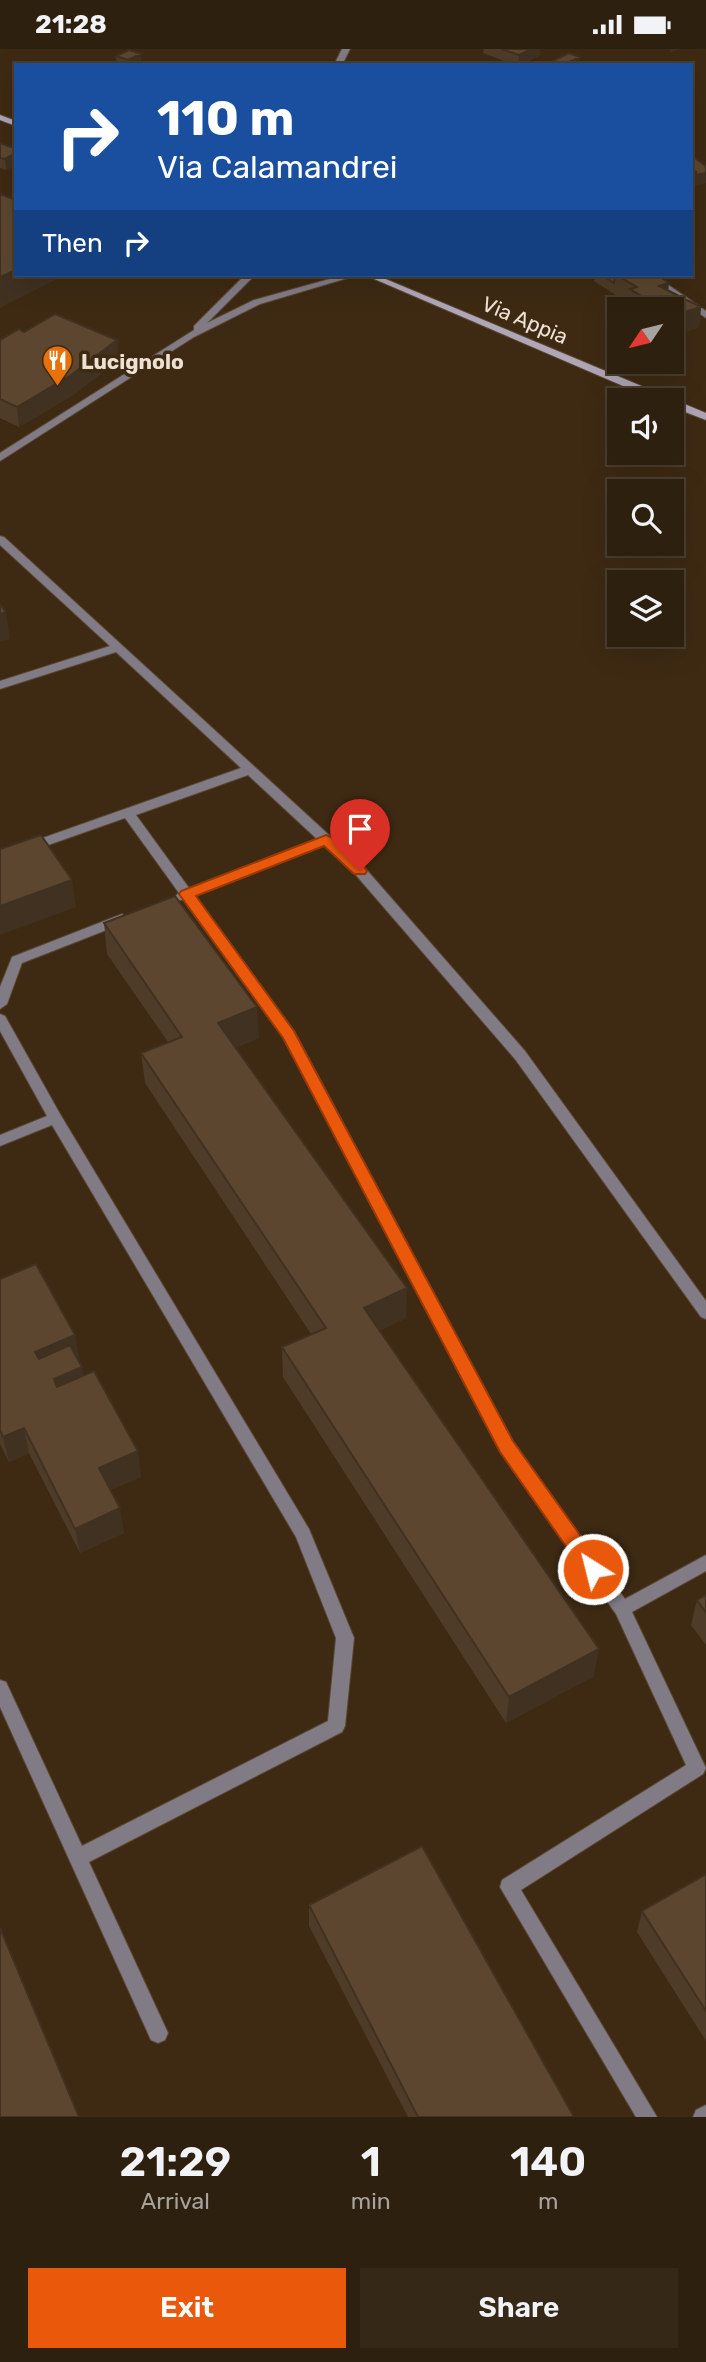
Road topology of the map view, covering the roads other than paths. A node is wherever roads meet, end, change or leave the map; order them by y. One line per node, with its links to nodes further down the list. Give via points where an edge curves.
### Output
1 (248, 277): 6 (street)
2 (346, 277): 6 (street, via 257,302)
3 (374, 277): 7 (main road, Via Appia)
4 (651, 277): 5 (street)
5 (706, 315)
6 (191, 335): 10 (street)
7 (636, 388)
8 (684, 408): 9 (main road)
9 (706, 417)
10 (0, 458)
11 (0, 539): 12 (street)
12 (116, 648): 13 (street); 14 (street)
13 (0, 685)
14 (249, 770): 15 (street); 16 (street)
15 (128, 813): 17 (street); 18 (street)
16 (326, 840): 18 (street); 25 (street, via 360,871 520,1055)
17 (0, 858)
18 (186, 894): 19 (street); 27 (street, via 289,1035 506,1446)
19 (162, 904)
20 (138, 913): 21 (street, via 17,960)
21 (0, 1004)
22 (0, 1019): 23 (street)
23 (55, 1118): 24 (street); 29 (street, via 303,1534 345,1638 336,1725)
24 (0, 1141)
25 (706, 1313)
26 (706, 1562): 27 (street)
27 (622, 1609): 31 (street, via 697,1768 509,1887)
28 (0, 1688): 29 (street)
29 (78, 1858): 30 (street)
30 (158, 2033)
31 (647, 2117)

